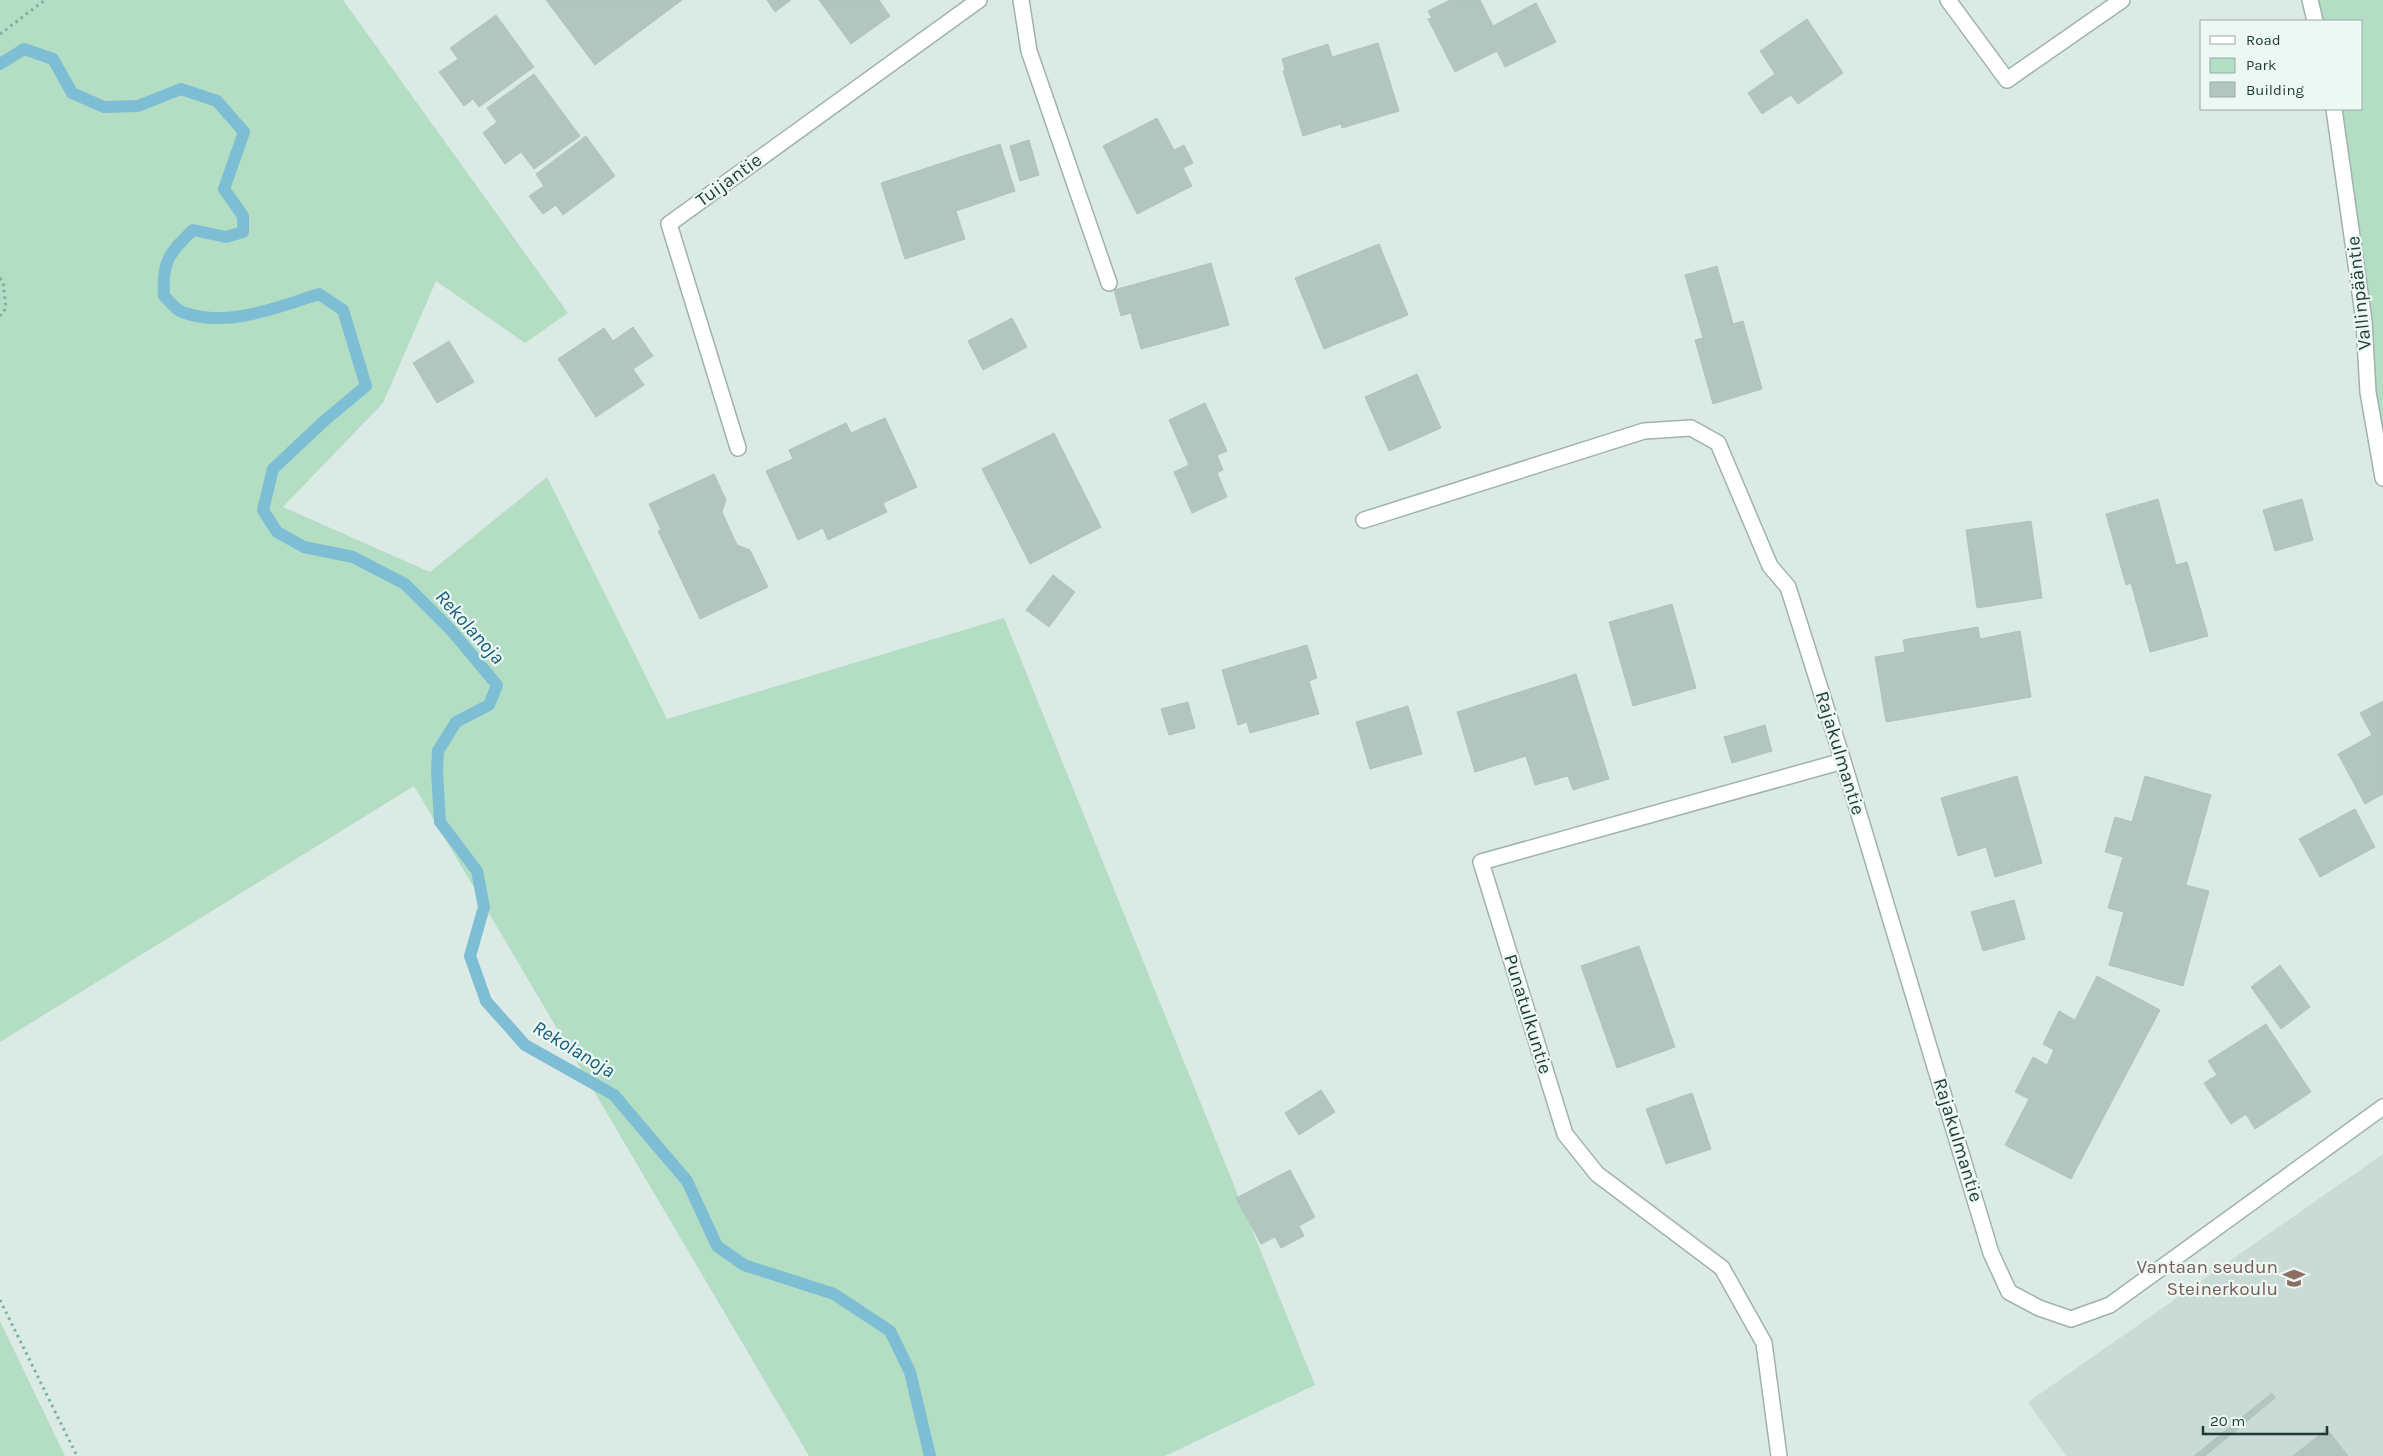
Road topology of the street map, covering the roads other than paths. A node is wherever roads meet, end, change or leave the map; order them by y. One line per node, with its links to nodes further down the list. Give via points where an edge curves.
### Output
1 (979, 0): 9 (street, Tuijantie, via 669,224)
2 (1022, 0): 8 (street, via 1029,51)
3 (1948, 0): 4 (street, via 2007,80)
4 (2122, 0)
5 (2310, 0): 6 (street)
6 (2315, 20)
7 (2334, 110): 10 (street, Vallinpääntie, via 2364,321 2368,392)
8 (1109, 283)
9 (738, 448)
10 (2383, 478)
11 (1364, 520): 12 (street, Rajakulmantie, via 1644,431 1691,428 1718,443 1770,566 1788,587)
12 (1843, 760): 13 (street, Rajakulmantie, via 1992,1253 2009,1292 2039,1308 2071,1319 2110,1305); 14 (street, Punatulkuntie, via 1481,862 1565,1134 1597,1174 1722,1268 1764,1343)
13 (2383, 1107)
14 (1779, 1456)

